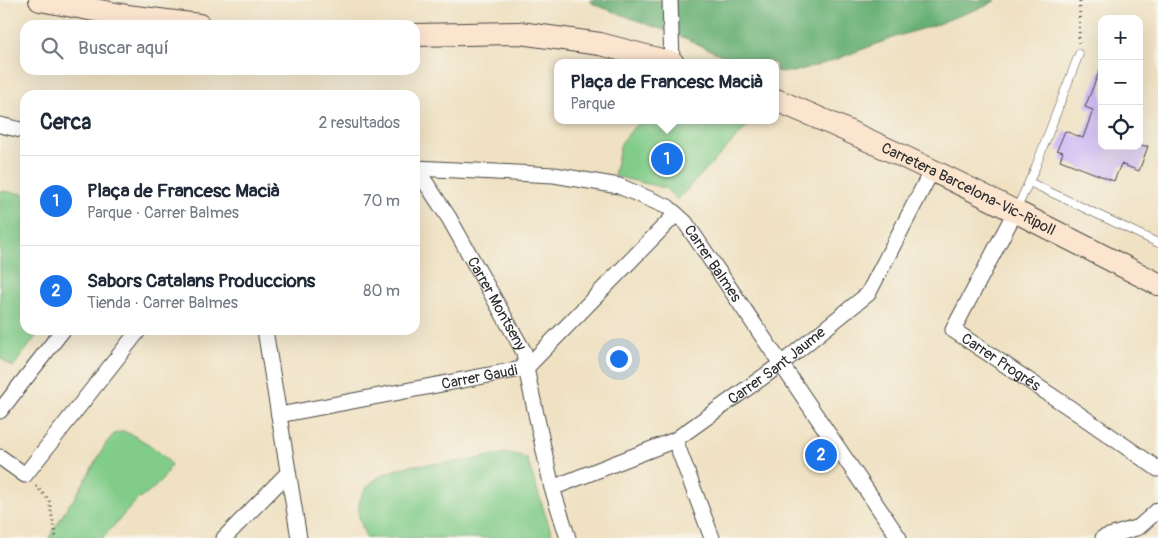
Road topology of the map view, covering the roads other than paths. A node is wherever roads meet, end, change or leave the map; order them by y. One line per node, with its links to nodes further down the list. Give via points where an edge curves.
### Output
1 (40, 0): 3 (street)
2 (670, 0): 7 (street)
3 (158, 20)
4 (420, 35): 6 (street, via 520,33 600,44)
5 (1079, 54): 14 (lane)
6 (657, 59)
7 (672, 59)
8 (779, 101): 12 (street, Carretera Barcelona-Vic-Ripoll)
9 (0, 125): 10 (street)
10 (20, 130)
11 (420, 168): 16 (street, Carrer Balmes, via 554,175 619,186 668,207)
12 (932, 170): 15 (street, Carretera Barcelona-Vic-Ripoll); 22 (street, Carrer Sant Jaume, via 868,294)
13 (420, 175): 23 (street, Carrer Montseny, via 449,218 524,352)
14 (1029, 182): 15 (lane); 17 (lane)
15 (1015, 212): 18 (street, Carretera Barcelona-Vic-Ripoll); 28 (street, Carrer Progrés, via 953,330)
16 (676, 214): 22 (street, Carrer Balmes, via 685,222); 23 (street, Carrer Gaudi)
17 (1158, 243)
18 (1158, 284)
19 (59, 335): 24 (street)
20 (134, 335): 27 (street, via 25,475)
21 (266, 335): 25 (street)
22 (781, 364): 26 (street, Carrer Sant Jaume); 37 (street, Carrer Balmes)
23 (526, 368): 25 (street, Carrer Gaudi); 30 (street, Carrer Montseny)
24 (0, 410)
25 (279, 415): 29 (street)
26 (675, 440): 30 (street, Carrer Sant Jaume); 36 (street)
27 (0, 457)
28 (1158, 469)
29 (288, 473): 33 (street); 34 (street)
30 (552, 488): 35 (street, Carrer Montseny)
31 (1158, 510): 32 (street)
32 (1144, 533): 38 (street)
33 (224, 538)
34 (299, 538)
35 (568, 538)
36 (712, 538)
37 (899, 538)
38 (1103, 538)

